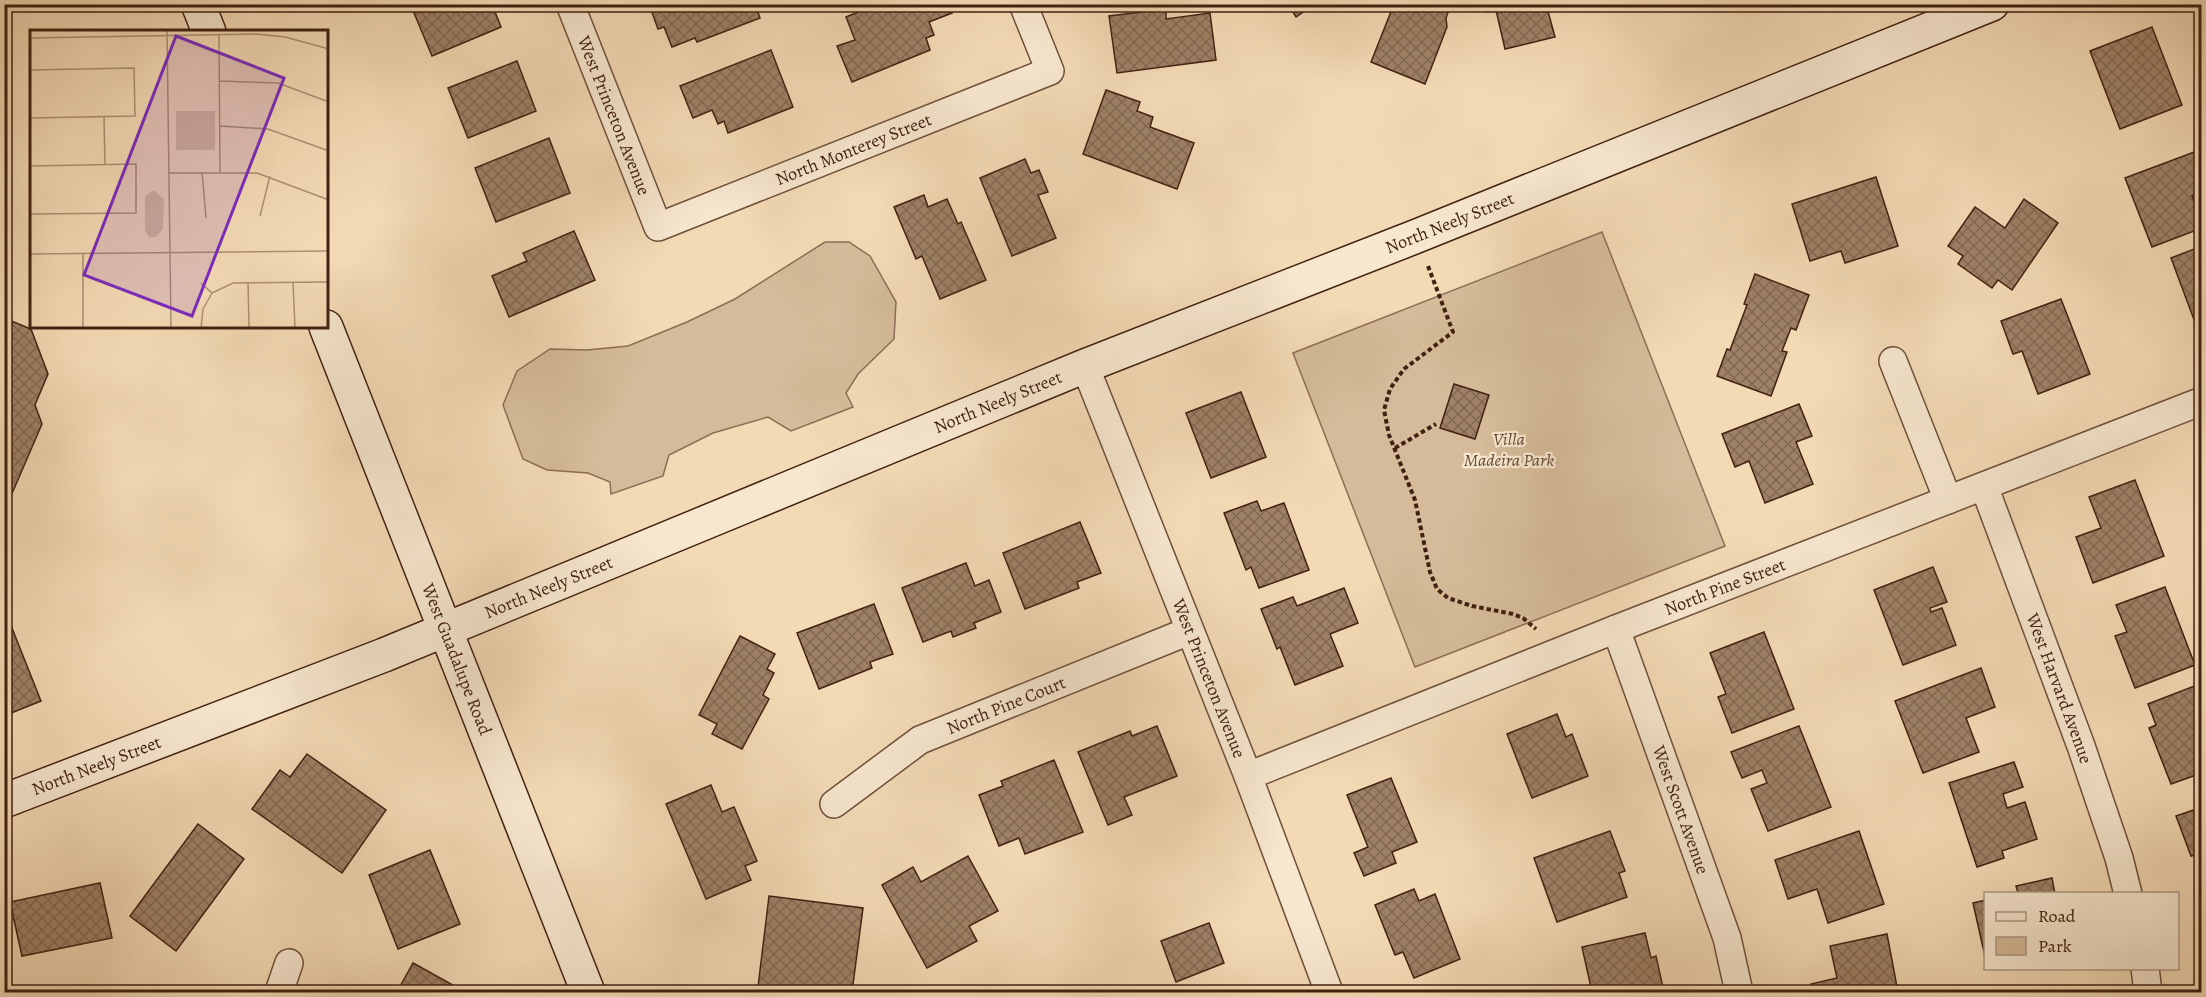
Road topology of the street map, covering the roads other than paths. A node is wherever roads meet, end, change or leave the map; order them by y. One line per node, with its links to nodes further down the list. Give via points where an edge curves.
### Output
1 (198, 4): 5 (street)
2 (570, 4): 6 (street, West Princeton Avenue)
3 (1023, 4): 6 (street, North Monterey Street, via 1050,71)
4 (1992, 4): 9 (street, North Neely Street)
5 (208, 30)
6 (658, 227)
7 (326, 328): 13 (street, West Guadalupe Road)
8 (1893, 361): 12 (street)
9 (1085, 366): 13 (street, North Neely Street); 15 (street, West Princeton Avenue)
10 (2202, 401): 11 (street, North Pine Street)
11 (1984, 486): 12 (street, North Pine Street); 19 (street, West Harvard Avenue, via 2081,746)
12 (1948, 500): 14 (street, North Pine Street)
13 (445, 629): 17 (street, North Neely Street); 23 (street, West Guadalupe Road)
14 (1616, 629): 16 (street, North Pine Street); 25 (street, West Scott Avenue, via 1727,938)
15 (1189, 631): 16 (street, West Princeton Avenue); 18 (street, North Pine Court, via 920,740)
16 (1248, 776): 24 (street, West Princeton Avenue)
17 (4, 801)
18 (834, 804)
19 (2128, 892)
20 (289, 963): 22 (street)
21 (2145, 970): 26 (street)
22 (279, 993)
23 (588, 993)
24 (1329, 993)
25 (1739, 993)
26 (2148, 993)

